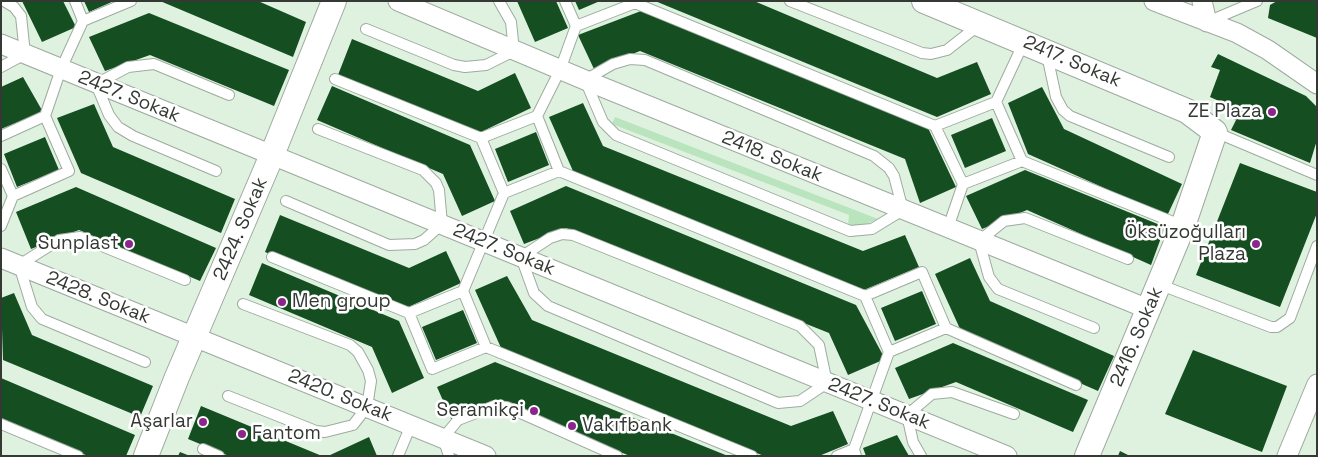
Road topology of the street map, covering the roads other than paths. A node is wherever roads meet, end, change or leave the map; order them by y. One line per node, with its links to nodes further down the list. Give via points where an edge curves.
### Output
1 (4, 1): 23 (lane, via 14,6 21,16)
2 (75, 1): 14 (lane)
3 (131, 1): 14 (lane)
4 (334, 1): 40 (street, 2424. Sokak)
5 (398, 1): 21 (street, 2418. Sokak)
6 (499, 1): 21 (lane, via 511,22)
7 (565, 1): 17 (lane)
8 (790, 1): 16 (lane, via 922,53 947,50)
9 (924, 1): 16 (street, 2417. Sokak)
10 (1154, 1): 15 (street)
11 (1202, 1): 15 (street)
12 (1257, 1): 15 (lane)
13 (635, 2): 17 (lane); 35 (lane)
14 (83, 21): 25 (lane)
15 (1207, 22): 30 (street, via 1237,33 1268,50)
16 (980, 24): 19 (street, 2417. Sokak)
17 (576, 26): 26 (lane)
18 (366, 29): 21 (lane, via 465,67 486,65)
19 (1024, 42): 22 (street, 2417. Sokak); 32 (lane)
20 (1, 44): 23 (street, 2427. Sokak)
21 (514, 51): 26 (street, 2418. Sokak)
22 (1046, 52): 37 (street, 2417. Sokak, via 1187,111); 41 (lane, via 1056,98 1070,116)
23 (25, 54): 24 (lane); 25 (street, 2427. Sokak)
24 (1, 68)
25 (61, 69): 29 (street, 2427. Sokak); 33 (lane)
26 (560, 70): 28 (street, 2418. Sokak); 34 (lane)
27 (335, 79): 39 (lane)
28 (585, 80): 51 (street, 2418. Sokak); 51 (lane, via 603,122 616,135 832,224 850,231 863,231 880,225); 51 (lane, via 622,61 645,60 874,156 894,176)
29 (96, 84): 31 (lane, via 128,67 154,64); 40 (street, 2427. Sokak); 44 (lane, via 109,115 118,127)
30 (1317, 84)
31 (229, 95)
32 (996, 102): 35 (lane); 42 (lane)
33 (45, 116): 38 (lane); 49 (lane, via 69,171)
34 (537, 116): 39 (lane); 45 (lane)
35 (935, 126): 47 (lane)
36 (318, 130): 52 (lane, via 423,170 439,190)
37 (1215, 132): 46 (lane); 54 (street, 2416. Sokak)
38 (1, 136)
39 (481, 138): 48 (lane)
40 (272, 155): 52 (street, 2427. Sokak); 72 (street, 2424. Sokak)
41 (1169, 157)
42 (1022, 161): 47 (lane); 54 (lane)
43 (1, 169): 49 (lane)
44 (216, 170)
45 (559, 170): 48 (lane); 66 (lane)
46 (1317, 175)
47 (962, 184): 55 (lane)
48 (504, 194): 57 (lane)
49 (13, 196): 53 (lane)
50 (286, 201): 52 (lane, via 389,245 415,244)
51 (902, 210): 55 (street, 2418. Sokak)
52 (442, 224): 57 (street, 2427. Sokak)
53 (1, 226)
54 (1183, 226): 64 (street, 2416. Sokak)
55 (948, 228): 56 (street, 2418. Sokak)
56 (979, 241): 61 (lane, via 1004,221 1025,218); 68 (street, 2418. Sokak); 71 (lane, via 989,277 998,289)
57 (484, 242): 60 (street, 2427. Sokak); 65 (lane)
58 (1317, 246): 64 (lane, via 1290,318 1277,327)
59 (272, 257): 69 (lane)
60 (521, 257): 76 (street, 2427. Sokak); 76 (lane, via 534,294 548,306 778,403 800,401); 76 (lane, via 556,236 573,235 800,326 819,345)
61 (1128, 259)
62 (10, 262): 63 (lane, via 59,240 80,237); 72 (street, 2428. Sokak); 75 (lane, via 32,307 42,319)
63 (185, 280)
64 (1158, 284): 68 (street, 2416. Sokak)
65 (463, 291): 69 (lane); 73 (lane)
66 (865, 296): 70 (lane, via 922,272); 74 (lane)
67 (243, 304): 81 (lane, via 350,345 368,370)
68 (1148, 310): 100 (street, 2416. Sokak)
69 (409, 313): 73 (lane, via 432,369)
70 (946, 328): 74 (lane); 78 (lane)
71 (1094, 328)
72 (195, 337): 81 (street, 2420. Sokak); 90 (street, 2424. Sokak)
73 (486, 347): 96 (lane)
74 (889, 352): 80 (lane)
75 (145, 362)
76 (827, 383): 80 (street, 2427. Sokak)
77 (1317, 384): 101 (street)
78 (1076, 385)
79 (228, 396): 81 (lane, via 316,432 353,425)
80 (871, 401): 83 (street, 2427. Sokak); 88 (lane)
81 (367, 406): 85 (street, 2420. Sokak)
82 (1014, 414): 83 (lane, via 946,391 926,398)
83 (907, 415): 98 (lane, via 913,442); 99 (street, 2427. Sokak)
84 (1, 424): 89 (lane)
85 (411, 425): 86 (street, 2420. Sokak); 92 (lane)
86 (443, 438): 93 (lane); 94 (street, 2420. Sokak); 95 (lane, via 458,420 488,407 500,406)
87 (203, 449): 91 (lane)
88 (855, 452): 97 (lane)
89 (78, 456)
90 (146, 456)
91 (219, 456)
92 (398, 456)
93 (449, 456)
94 (486, 456)
95 (617, 456)
96 (752, 456)
97 (837, 456)
98 (921, 456)
99 (1007, 456)
100 (1087, 456)
101 (1287, 456)

